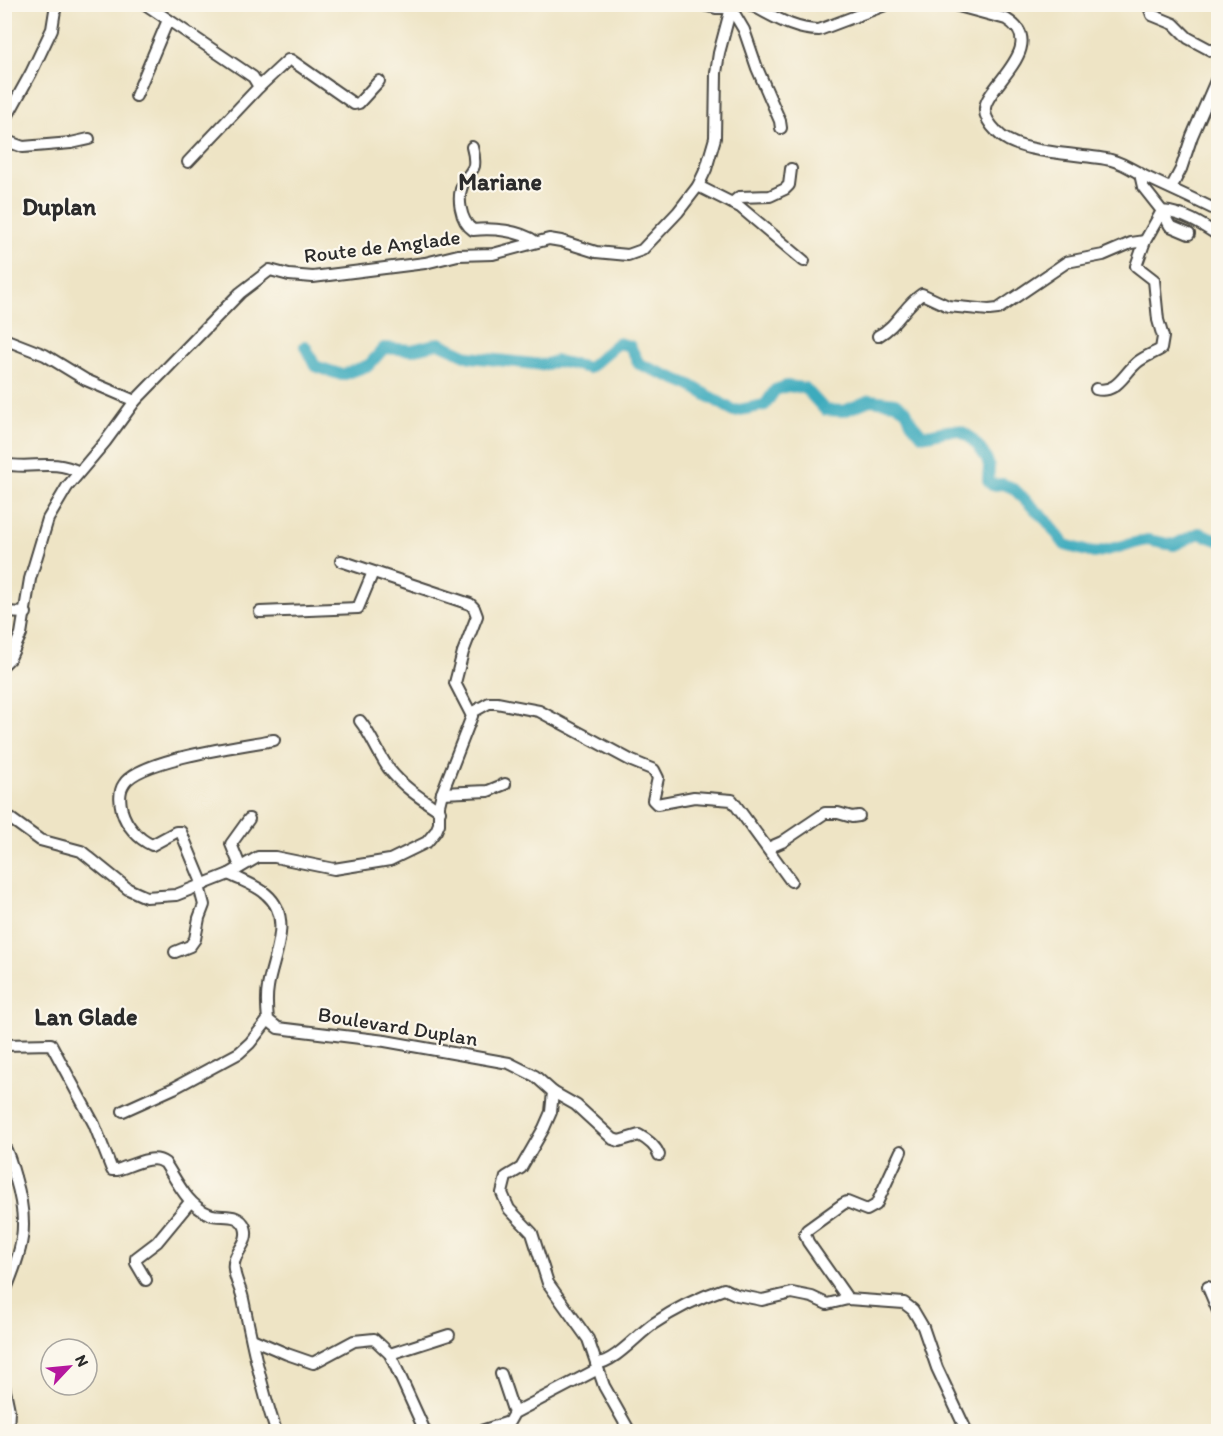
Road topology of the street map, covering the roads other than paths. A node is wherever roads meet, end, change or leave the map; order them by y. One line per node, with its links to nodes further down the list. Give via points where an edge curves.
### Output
1 (56, 4): 15 (street, via 52,29)
2 (145, 4): 9 (street)
3 (699, 4): 7 (street)
4 (749, 4): 5 (street, via 795,28 819,30)
5 (888, 4)
6 (951, 4): 22 (street, via 1006,19 1018,30 1020,47 1016,59 985,106 989,122 998,134 1017,144 1049,152 1112,160)
7 (732, 6): 16 (street); 23 (street, Route de Anglade, via 716,73 715,138)
8 (1145, 7): 10 (street)
9 (168, 20): 13 (street, via 253,77); 14 (street)
10 (1218, 54)
11 (1218, 76): 24 (street)
12 (379, 81): 13 (street, via 354,104 288,60)
13 (259, 87): 20 (street)
14 (136, 96)
15 (4, 122)
16 (781, 128)
17 (89, 139): 18 (street, via 23,147)
18 (4, 140)
19 (472, 147): 31 (street, via 473,169 460,198 467,226 473,230 517,233)
20 (188, 162)
21 (791, 169): 25 (street, via 786,189 770,196 739,197)
22 (1140, 174): 24 (street); 26 (street, via 1143,187)
23 (698, 186): 25 (street); 31 (street, Route de Anglade, via 642,250 628,255 596,252 549,239)
24 (1171, 189): 27 (street)
25 (732, 203): 32 (street)
26 (1162, 211): 28 (street, via 1170,226); 29 (street, via 1188,218); 30 (street)
27 (1218, 212)
28 (1189, 234)
29 (1218, 235)
30 (1145, 241): 33 (street, via 1067,262 998,309 948,306 922,294 890,329); 35 (street, via 1136,266 1154,280 1163,337 1161,349 1140,360 1120,383)
31 (536, 242): 36 (street, Route de Anglade, via 493,254 458,255 313,277 270,270 240,293)
32 (804, 261)
33 (878, 336)
34 (4, 339): 36 (street, via 45,355 86,380)
35 (1096, 389)
36 (135, 401): 38 (street, Route de Anglade)
37 (4, 464): 38 (street, via 20,467 54,463)
38 (79, 472): 43 (street, Route de Anglade, via 48,519 30,579)
39 (341, 561): 40 (street)
40 (373, 572): 42 (street, via 358,608); 45 (street, via 474,608 477,616 455,683)
41 (4, 612): 43 (street)
42 (260, 612)
43 (26, 613): 44 (street, Route de Anglade, via 21,634)
44 (4, 664)
45 (471, 713): 49 (street); 54 (street, via 497,703 538,711 654,770 658,778 653,797 657,804 694,797 732,800)
46 (360, 721): 50 (street, via 402,783)
47 (274, 740): 58 (street, via 182,757 147,769 124,784 120,796 128,825 152,845 181,832)
48 (505, 784): 49 (street, via 488,791)
49 (441, 793): 50 (street)
50 (440, 812): 55 (street, via 439,824 426,842 390,860 334,869 258,857)
51 (4, 814): 58 (street, via 40,840 81,851 128,889 146,897 176,895)
52 (859, 816): 54 (street, via 825,813)
53 (249, 819): 55 (street, via 231,844)
54 (768, 848): 57 (street)
55 (240, 866): 56 (street)
56 (229, 874): 58 (street); 60 (street, via 266,894 277,908 281,933 268,988)
57 (791, 881)
58 (201, 885): 59 (street, via 204,905 195,939 190,946)
59 (175, 952)
60 (268, 1020): 62 (street, Boulevard Duplan, via 278,1028 385,1041 509,1063 536,1076); 63 (street, via 239,1053)
61 (4, 1045): 67 (street, via 51,1044 94,1124 112,1170 160,1159)
62 (553, 1092): 66 (street, Boulevard Duplan, via 576,1105 613,1139 620,1141 639,1135); 76 (street, via 544,1128 521,1168 506,1177 502,1193 510,1209 532,1233 548,1283 588,1340)
63 (123, 1111)
64 (4, 1146): 70 (street, via 25,1218 21,1248)
65 (902, 1151): 71 (street, via 872,1209 847,1202 805,1234)
66 (659, 1155)
67 (190, 1202): 68 (street, via 157,1242 136,1258); 74 (street, via 207,1213 237,1217 245,1227 245,1241 233,1266)
68 (146, 1280)
69 (1208, 1287): 72 (street)
70 (4, 1294)
71 (848, 1299): 76 (street, via 827,1305 792,1293 762,1300 724,1289 675,1310); 85 (street, via 904,1303 913,1310)
72 (1218, 1311)
73 (449, 1335): 75 (street)
74 (252, 1339): 75 (street, via 313,1363 354,1341 374,1339); 80 (street)
75 (390, 1354): 81 (street)
76 (597, 1366): 79 (street); 84 (street)
77 (501, 1374): 79 (street)
78 (4, 1386): 82 (street)
79 (514, 1413): 83 (street, via 509,1422)
80 (275, 1428)
81 (424, 1429)
82 (8, 1431)
83 (478, 1431)
84 (630, 1431)
85 (967, 1431)

